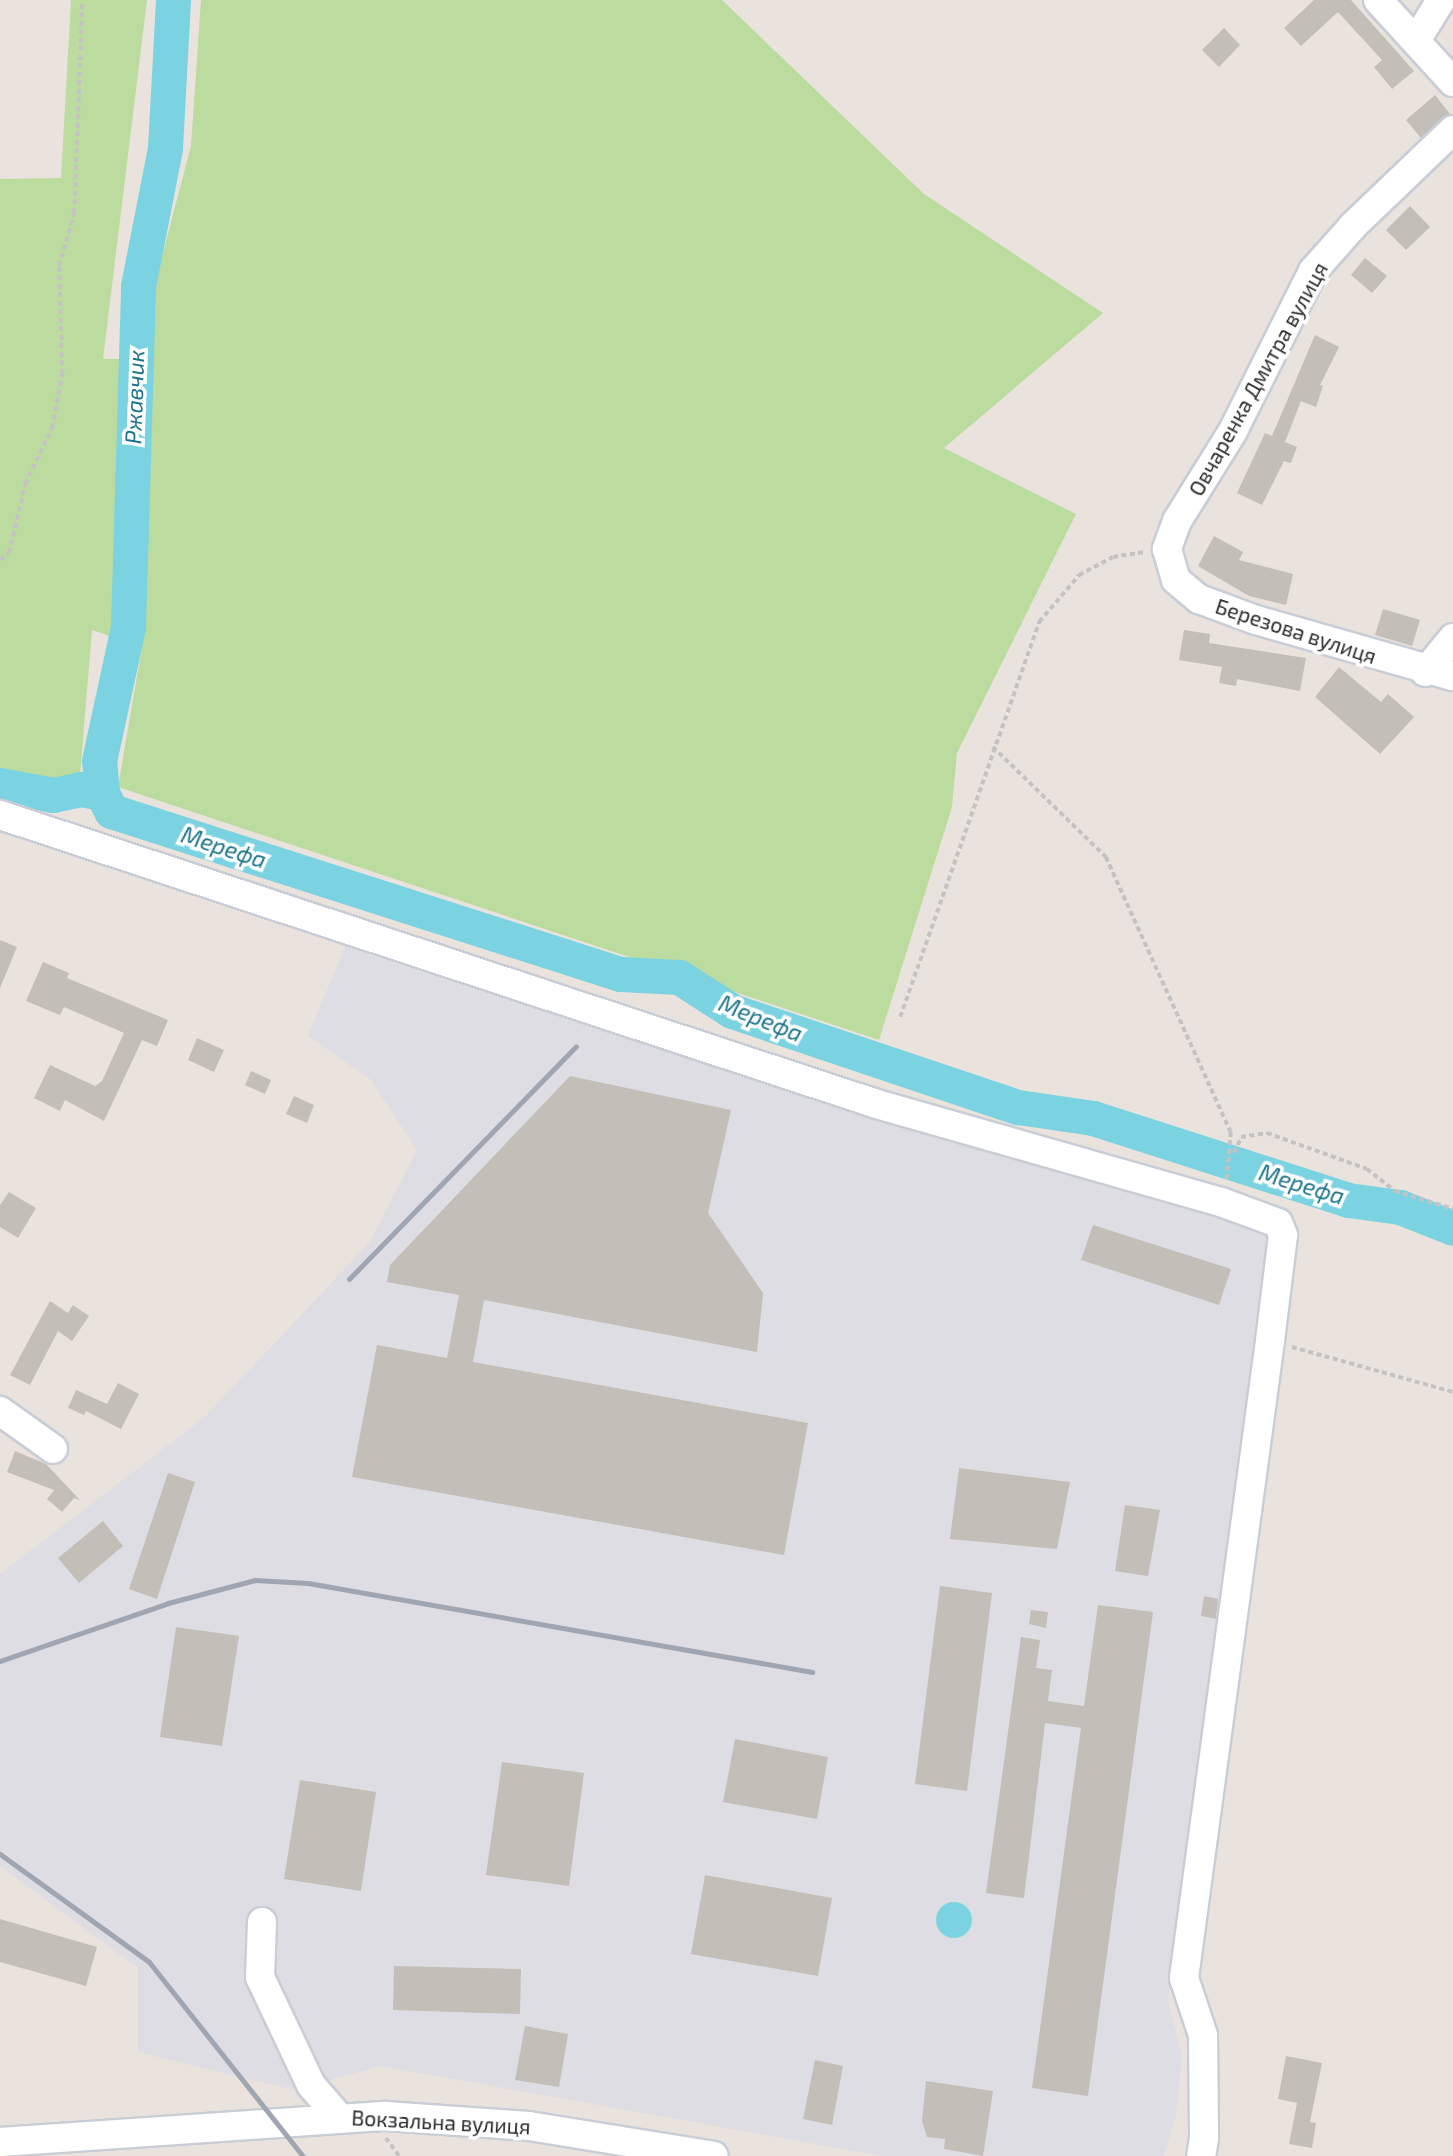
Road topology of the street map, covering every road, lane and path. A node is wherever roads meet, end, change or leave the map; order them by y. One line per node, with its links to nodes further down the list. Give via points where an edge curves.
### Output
1 (82, 0): 8 (path, via 74,214 59,266 62,374 52,428 25,484 9,553)
2 (1378, 0): 4 (street)
3 (1441, 0): 4 (street)
4 (1417, 40): 5 (street)
5 (1453, 82)
6 (1453, 130): 7 (street, Овчаренка Дмитра вулиця, via 1313,271 1233,431 1177,521)
7 (1167, 549): 10 (street, Березова вулиця, via 1176,580 1199,598); 12 (path, via 1113,557 1079,575 1039,622)
8 (0, 560)
9 (1453, 638): 10 (street)
10 (1425, 672): 11 (street, Березова вулиця)
11 (1453, 676)
12 (993, 747): 14 (path); 15 (path, via 1107,857 1231,1132)
13 (0, 815): 18 (street, via 877,1104 1271,1217 1283,1235)
14 (900, 1017)
15 (1233, 1155): 16 (path); 17 (path, via 1241,1137 1267,1133 1367,1169 1395,1191)
16 (1229, 1175)
17 (1453, 1209)
18 (1270, 1341): 19 (path); 26 (street, via 1184,1978 1203,2035)
19 (1453, 1392)
20 (0, 1411): 21 (street)
21 (53, 1449)
22 (262, 1922): 23 (street, via 260,1977 311,2085)
23 (338, 2116): 24 (street, Вокзальна вулиця, via 279,2126); 25 (street, Вокзальна вулиця, via 528,2126)
24 (0, 2142)
25 (714, 2156)
26 (1200, 2156)

